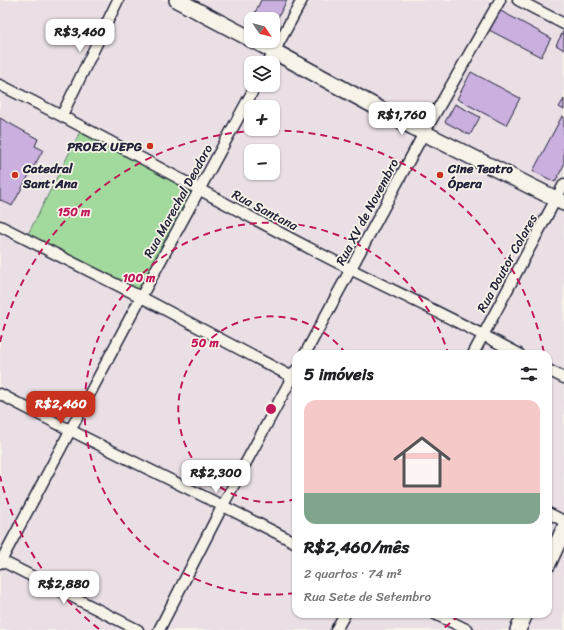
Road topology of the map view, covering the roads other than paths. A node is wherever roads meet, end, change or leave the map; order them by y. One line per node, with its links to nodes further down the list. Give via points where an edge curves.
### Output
1 (118, 0): 14 (street)
2 (177, 0): 7 (main road)
3 (302, 0): 10 (street)
4 (500, 0): 15 (street, Rua XV de Novembro)
5 (518, 0): 6 (street)
6 (564, 24)
7 (244, 35)
8 (262, 48): 9 (main road)
9 (270, 56)
10 (272, 56)
11 (280, 61): 15 (main road)
12 (0, 85): 14 (street, Rua Santana)
13 (252, 92): 17 (street, Rua Marechal Deodoro)
14 (62, 115): 17 (street, Rua Santana)
15 (424, 133): 18 (main road); 20 (street, Rua XV de Novembro)
16 (564, 184): 18 (street, Rua Doutor Colares)
17 (199, 191): 20 (street, Rua Santana); 21 (street, Rua Marechal Deodoro)
18 (560, 201): 22 (street, Rua Doutor Colares)
19 (1, 228): 21 (street)
20 (350, 270): 22 (street, Rua Santana); 23 (street, Rua XV de Novembro)
21 (141, 297): 27 (street); 31 (street, Rua Marechal Deodoro)
22 (482, 334): 24 (street, Rua Doutor Colares); 25 (street, Rua Santana)
23 (307, 350)
24 (475, 350)
25 (512, 350)
26 (552, 372): 28 (street)
27 (292, 373)
28 (564, 378)
29 (292, 380): 32 (street)
30 (0, 394): 31 (street)
31 (70, 432): 32 (street); 38 (street, Rua Marechal Deodoro)
32 (223, 505): 36 (street); 43 (street)
33 (552, 514): 34 (street)
34 (564, 521)
35 (564, 529): 37 (main road)
36 (292, 541)
37 (552, 555)
38 (0, 561): 42 (street)
39 (342, 618): 44 (street)
40 (444, 618): 45 (street)
41 (524, 618): 46 (main road)
42 (138, 630)
43 (159, 630)
44 (336, 630)
45 (468, 630)
46 (518, 630)

